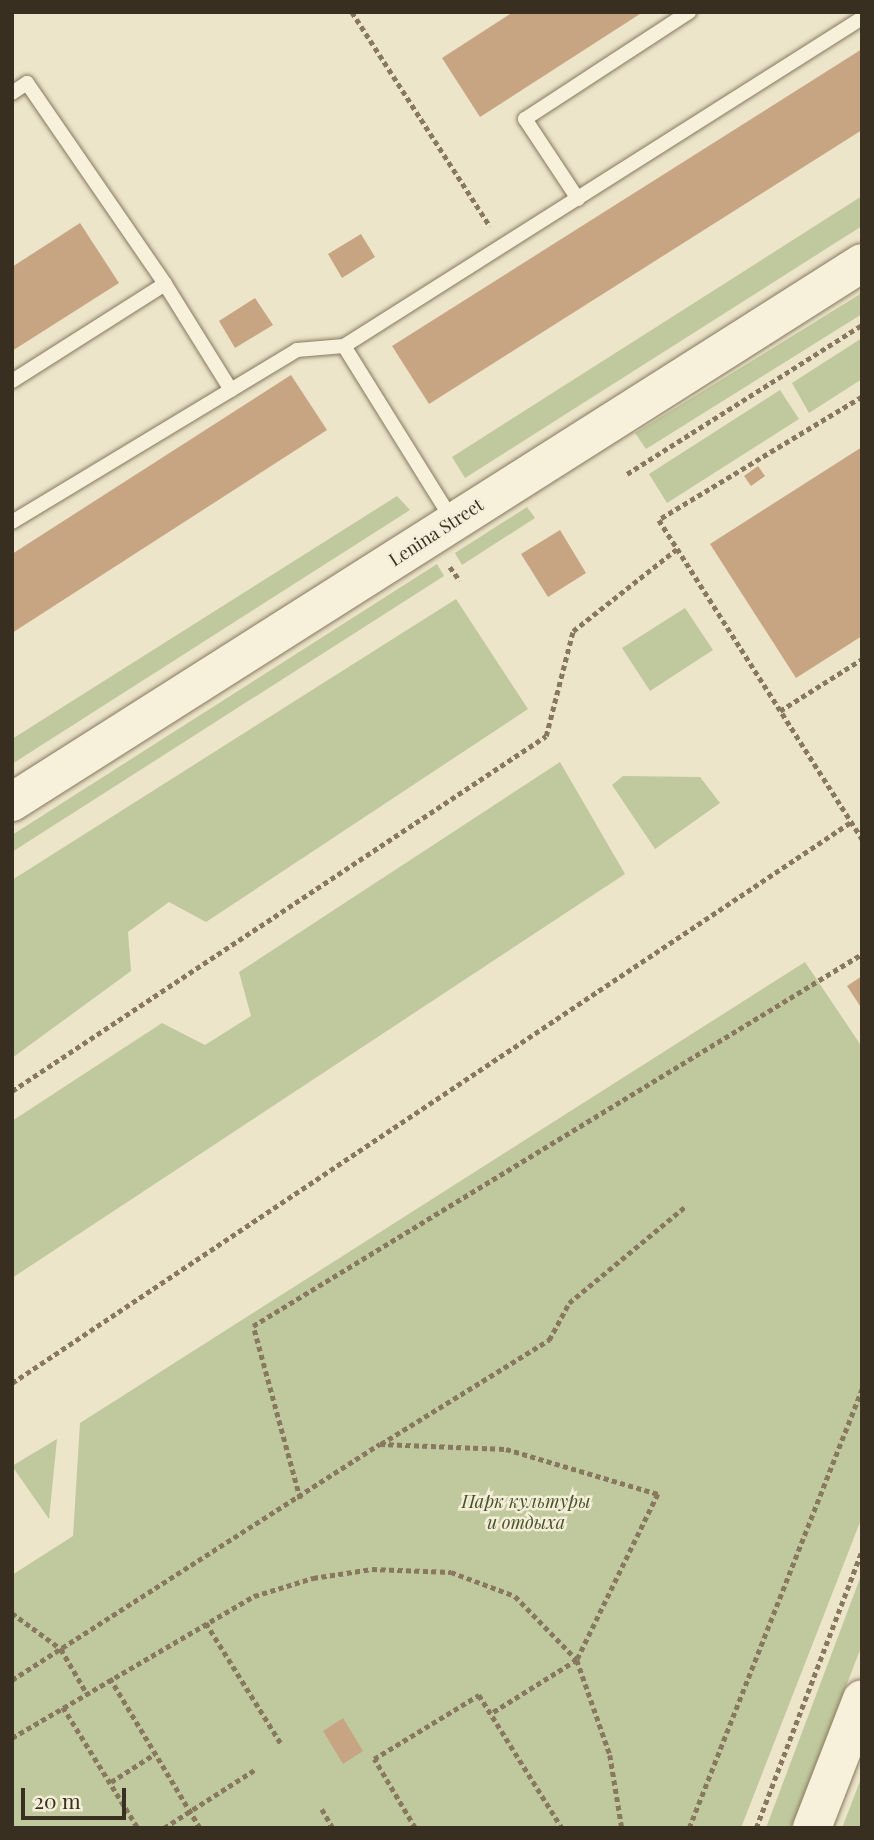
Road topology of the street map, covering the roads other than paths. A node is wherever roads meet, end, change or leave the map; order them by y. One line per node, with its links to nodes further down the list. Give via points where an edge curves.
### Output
1 (689, 12): 4 (lane, via 525,119)
2 (862, 18): 4 (lane)
3 (12, 93): 6 (lane, via 27,83)
4 (578, 198): 7 (lane)
5 (862, 263): 10 (street, Lenina Street)
6 (165, 284): 8 (lane); 9 (lane)
7 (344, 345): 9 (lane, via 298,350); 10 (lane)
8 (12, 381)
9 (231, 390): 11 (lane)
10 (453, 521): 12 (street, Lenina Street)
11 (12, 522)
12 (12, 803)
13 (862, 1699): 14 (street)
14 (812, 1828)

